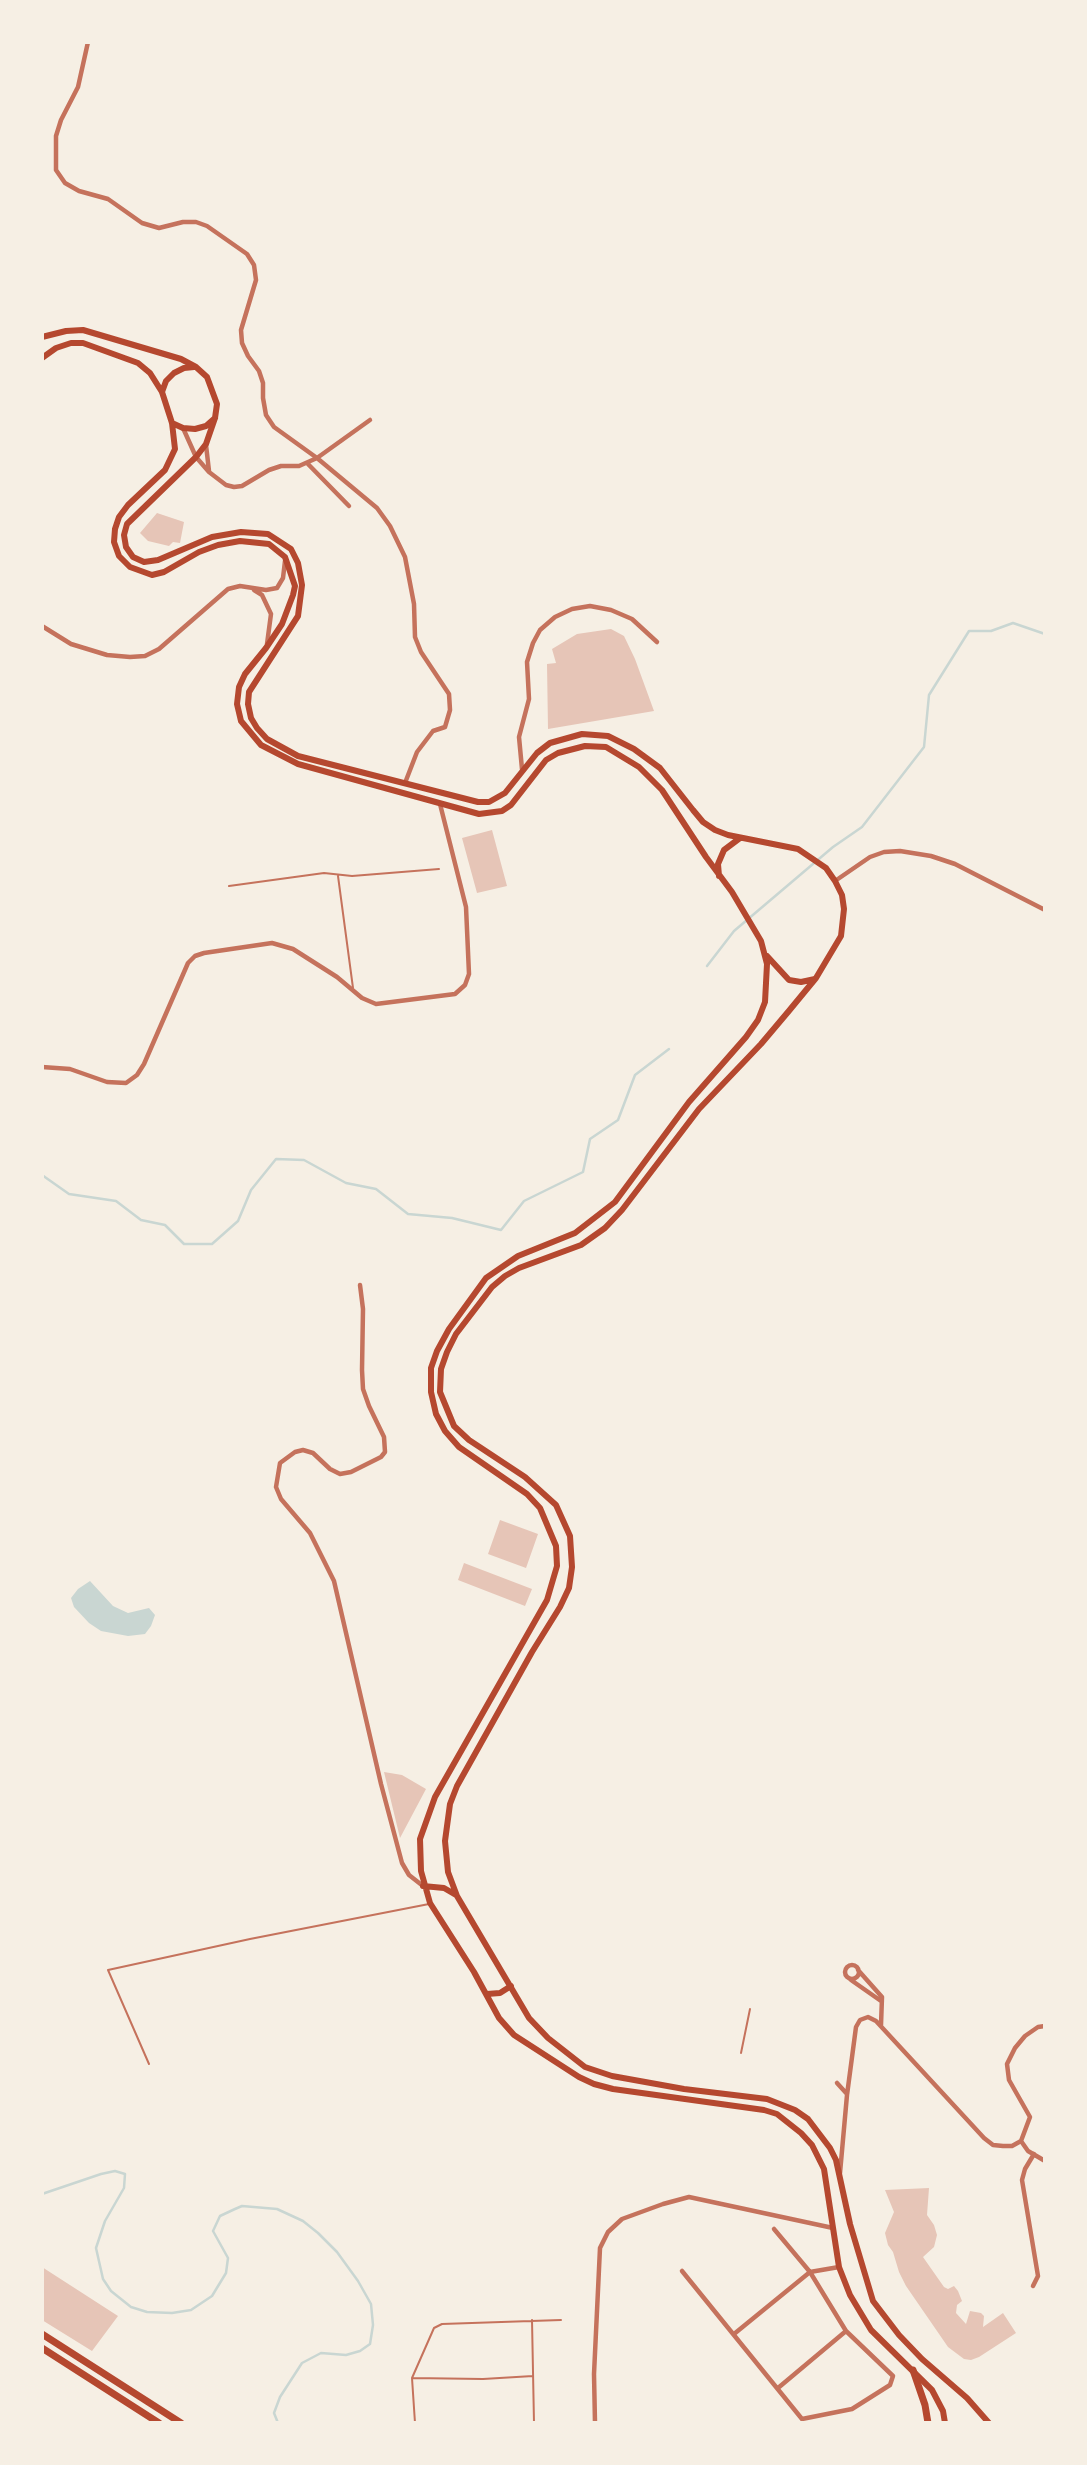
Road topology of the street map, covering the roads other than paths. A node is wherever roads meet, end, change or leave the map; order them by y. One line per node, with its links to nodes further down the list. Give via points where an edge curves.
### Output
1 (88, 42): 12 (street, via 78,87 56,136 56,170 65,183 108,199 142,223 159,228 196,222 247,254 256,280 241,330 242,343 263,383 266,415 274,427)
2 (42, 337): 4 (main road, via 83,330)
3 (42, 358): 5 (main road, via 71,342 83,343 138,363)
4 (196, 366): 5 (main road, via 174,373); 6 (main road, via 213,390)
5 (162, 392): 8 (main road)
6 (215, 418): 9 (main road, via 195,429); 10 (main road)
7 (370, 420): 12 (street)
8 (172, 423): 9 (main road); 16 (main road, via 172,460 119,517 114,542 119,556 130,567 152,575 198,552 240,541 269,544)
9 (183, 428): 11 (street)
10 (206, 444): 11 (main road); 14 (street)
11 (196, 457): 14 (street); 22 (main road, via 127,524 125,547 144,562 159,560 212,537 241,531 268,534 291,549 302,585 298,616 249,692 251,718 267,739 298,756)
12 (317, 458): 13 (street); 22 (street, via 377,509 390,526 405,557 415,637 449,694 445,727 433,731 417,752)
13 (307, 463): 14 (street, via 281,466 233,487); 15 (street)
14 (209, 472)
15 (349, 506)
16 (285, 556): 17 (street, via 277,588); 20 (main road, via 295,586 282,624)
17 (251, 587): 18 (street, via 228,589 145,656 107,655 71,644); 20 (street, via 262,595 271,614)
18 (42, 626)
19 (657, 642): 21 (street, via 632,619 590,606 572,609 540,630 527,663 529,699 519,737)
20 (266, 648): 23 (main road, via 245,674 237,704 241,721 261,745 298,764)
21 (522, 769): 22 (main road, via 505,793 489,802); 24 (main road, via 537,752 565,737 608,736 660,768 703,822)
22 (405, 783)
23 (440, 804): 27 (main road, via 479,814 502,811 546,760 571,748 606,747 639,767 662,790); 33 (street, via 466,906 469,974 465,985 455,994 376,1004)
24 (740, 838): 27 (main road, via 724,850); 28 (main road, via 808,855)
25 (439, 869): 26 (lane)
26 (338, 875): 29 (lane); 33 (lane)
27 (719, 876): 31 (main road)
28 (835, 881): 30 (street, via 870,857 900,851 955,864); 32 (main road, via 842,895 844,922 841,936)
29 (229, 886)
30 (1045, 910)
31 (766, 954): 32 (main road, via 789,980); 36 (main road, via 768,984 758,1020 689,1102 615,1202 575,1233 518,1256 486,1278 437,1351 431,1392 445,1431 459,1447 540,1507 556,1546 556,1566 547,1600 435,1797 420,1839)
32 (816, 978): 37 (main road, via 699,1109 605,1228 581,1245 519,1268 499,1282 456,1334 444,1360 440,1392 454,1426 556,1505 569,1536 572,1567 560,1608 522,1668 450,1804 445,1841 448,1872)
33 (353, 992): 34 (street, via 293,949 272,943 204,953 188,963 144,1064 126,1083)
34 (42, 1067)
35 (360, 1285): 36 (street, via 363,1389 384,1437 385,1452 340,1474 313,1454 295,1452 279,1464 276,1487 310,1533 334,1581 402,1863)
36 (423, 1886): 37 (main road, via 444,1888); 38 (main road)
37 (457, 1896): 41 (main road)
38 (430, 1903): 42 (main road); 48 (lane, via 108,1970)
39 (858, 1970): 40 (street, via 856,1978); 40 (street, via 848,1966); 43 (street)
40 (847, 1978): 43 (street)
41 (511, 1986): 42 (main road); 53 (main road, via 529,2018 548,2039 585,2067 612,2076 781,2103 808,2119)
42 (487, 1994): 57 (main road, via 514,2035 594,2084 777,2114 801,2133 818,2157)
43 (882, 2001): 45 (street)
44 (750, 2009): 47 (lane)
45 (879, 2023): 50 (street, via 868,2017 856,2027); 51 (street, via 984,2138 1003,2146)
46 (1045, 2026): 51 (street, via 1025,2036 1007,2064 1009,2080 1030,2117)
47 (741, 2053)
48 (149, 2064)
49 (837, 2083): 50 (street)
50 (847, 2095): 52 (street)
51 (1021, 2141): 54 (street)
52 (842, 2146): 53 (street); 56 (street)
53 (831, 2148): 56 (main road)
54 (1034, 2154): 55 (street); 62 (street, via 1022,2180 1038,2276)
55 (1045, 2161)
56 (840, 2175): 80 (main road, via 873,2301 907,2343)
57 (833, 2228): 59 (main road); 77 (street, via 689,2197 622,2219 600,2248)
58 (774, 2229): 61 (street)
59 (839, 2267): 61 (street); 69 (main road, via 871,2330)
60 (682, 2270): 67 (street)
61 (810, 2272): 65 (street); 67 (street)
62 (1034, 2286)
63 (532, 2320): 64 (lane); 70 (lane); 71 (lane, via 442,2324 434,2328)
64 (561, 2320)
65 (846, 2331): 72 (street); 72 (street, via 894,2376 890,2385 852,2409 802,2419)
66 (42, 2334): 74 (highway)
67 (734, 2334): 72 (street)
68 (42, 2348): 73 (highway)
69 (913, 2370): 78 (highway); 79 (main road, via 936,2397)
70 (533, 2376): 71 (lane); 76 (lane)
71 (412, 2378): 75 (lane)
72 (778, 2388)
73 (159, 2423)
74 (181, 2423)
75 (415, 2423)
76 (534, 2423)
77 (595, 2423)
78 (928, 2423)
79 (945, 2423)
80 (989, 2423)

